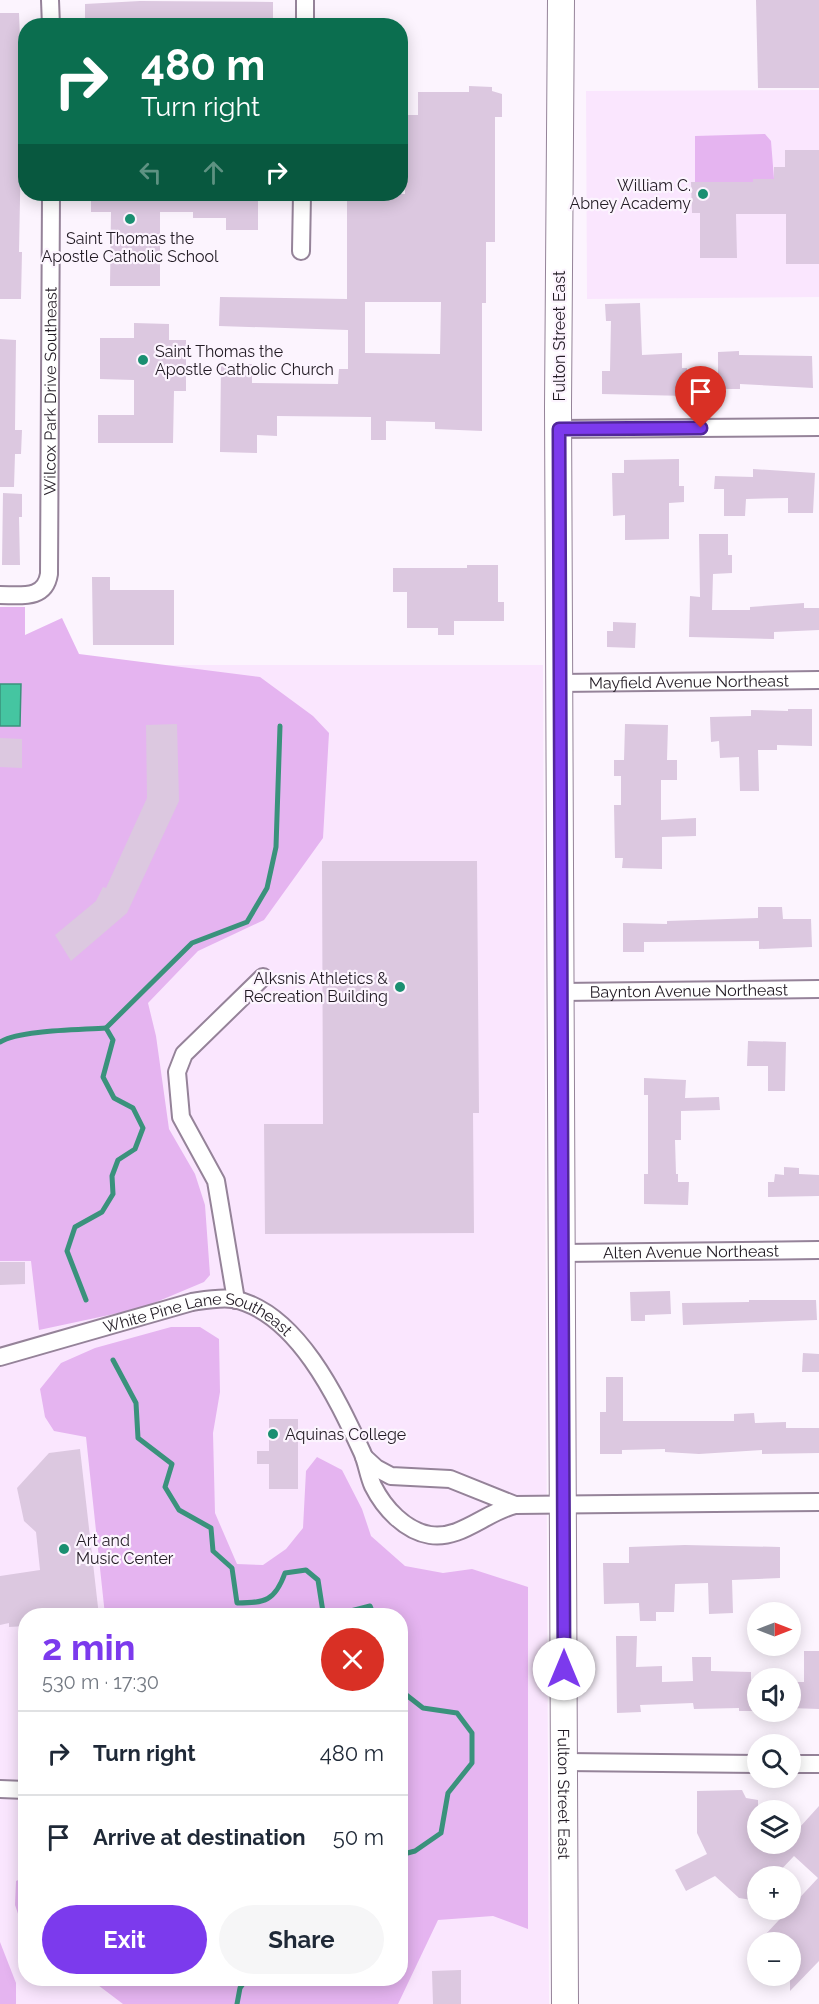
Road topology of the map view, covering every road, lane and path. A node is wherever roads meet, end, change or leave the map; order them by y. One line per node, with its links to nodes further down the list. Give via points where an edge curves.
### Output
1 (50, 0): 4 (street)
2 (305, 0): 5 (street)
3 (561, 0): 10 (main road, Fulton Street East)
4 (51, 18)
5 (305, 18)
6 (51, 201): 11 (street, Wilcox Park Drive Southeast, via 50,574 44,589 34,594)
7 (302, 201): 8 (street)
8 (301, 251)
9 (819, 427): 10 (street)
10 (559, 429): 13 (main road, Fulton Street East)
11 (0, 595)
12 (819, 680): 13 (street, Mayfield Avenue Northeast)
13 (559, 683): 16 (main road, Fulton Street East)
14 (263, 977): 19 (street, via 184,1054 177,1071 181,1117 216,1181)
15 (819, 990): 16 (street, Baynton Avenue Northeast)
16 (560, 992): 18 (main road, Fulton Street East)
17 (819, 1250): 18 (street, Alten Avenue Northeast)
18 (561, 1253): 24 (main road, Fulton Street East)
19 (236, 1300): 20 (street, White Pine Lane Southeast, via 192,1302); 21 (street, White Pine Lane Southeast, via 278,1321 305,1351)
20 (0, 1358)
21 (364, 1457): 23 (street, White Pine Lane Southeast, via 391,1476 450,1479); 23 (street, White Pine Lane Southeast, via 384,1502 399,1520 424,1534 455,1532)
22 (819, 1502): 24 (street, White Pine Lane Southeast)
23 (515, 1505): 24 (street, White Pine Lane Southeast)
24 (563, 1506): 25 (main road, Fulton Street East)
25 (565, 1762): 26 (street); 31 (main road, Fulton Street East)
26 (747, 1764)
27 (801, 1764): 28 (street)
28 (819, 1764)
29 (0, 1789): 30 (street)
30 (18, 1790)
31 (565, 2004)

